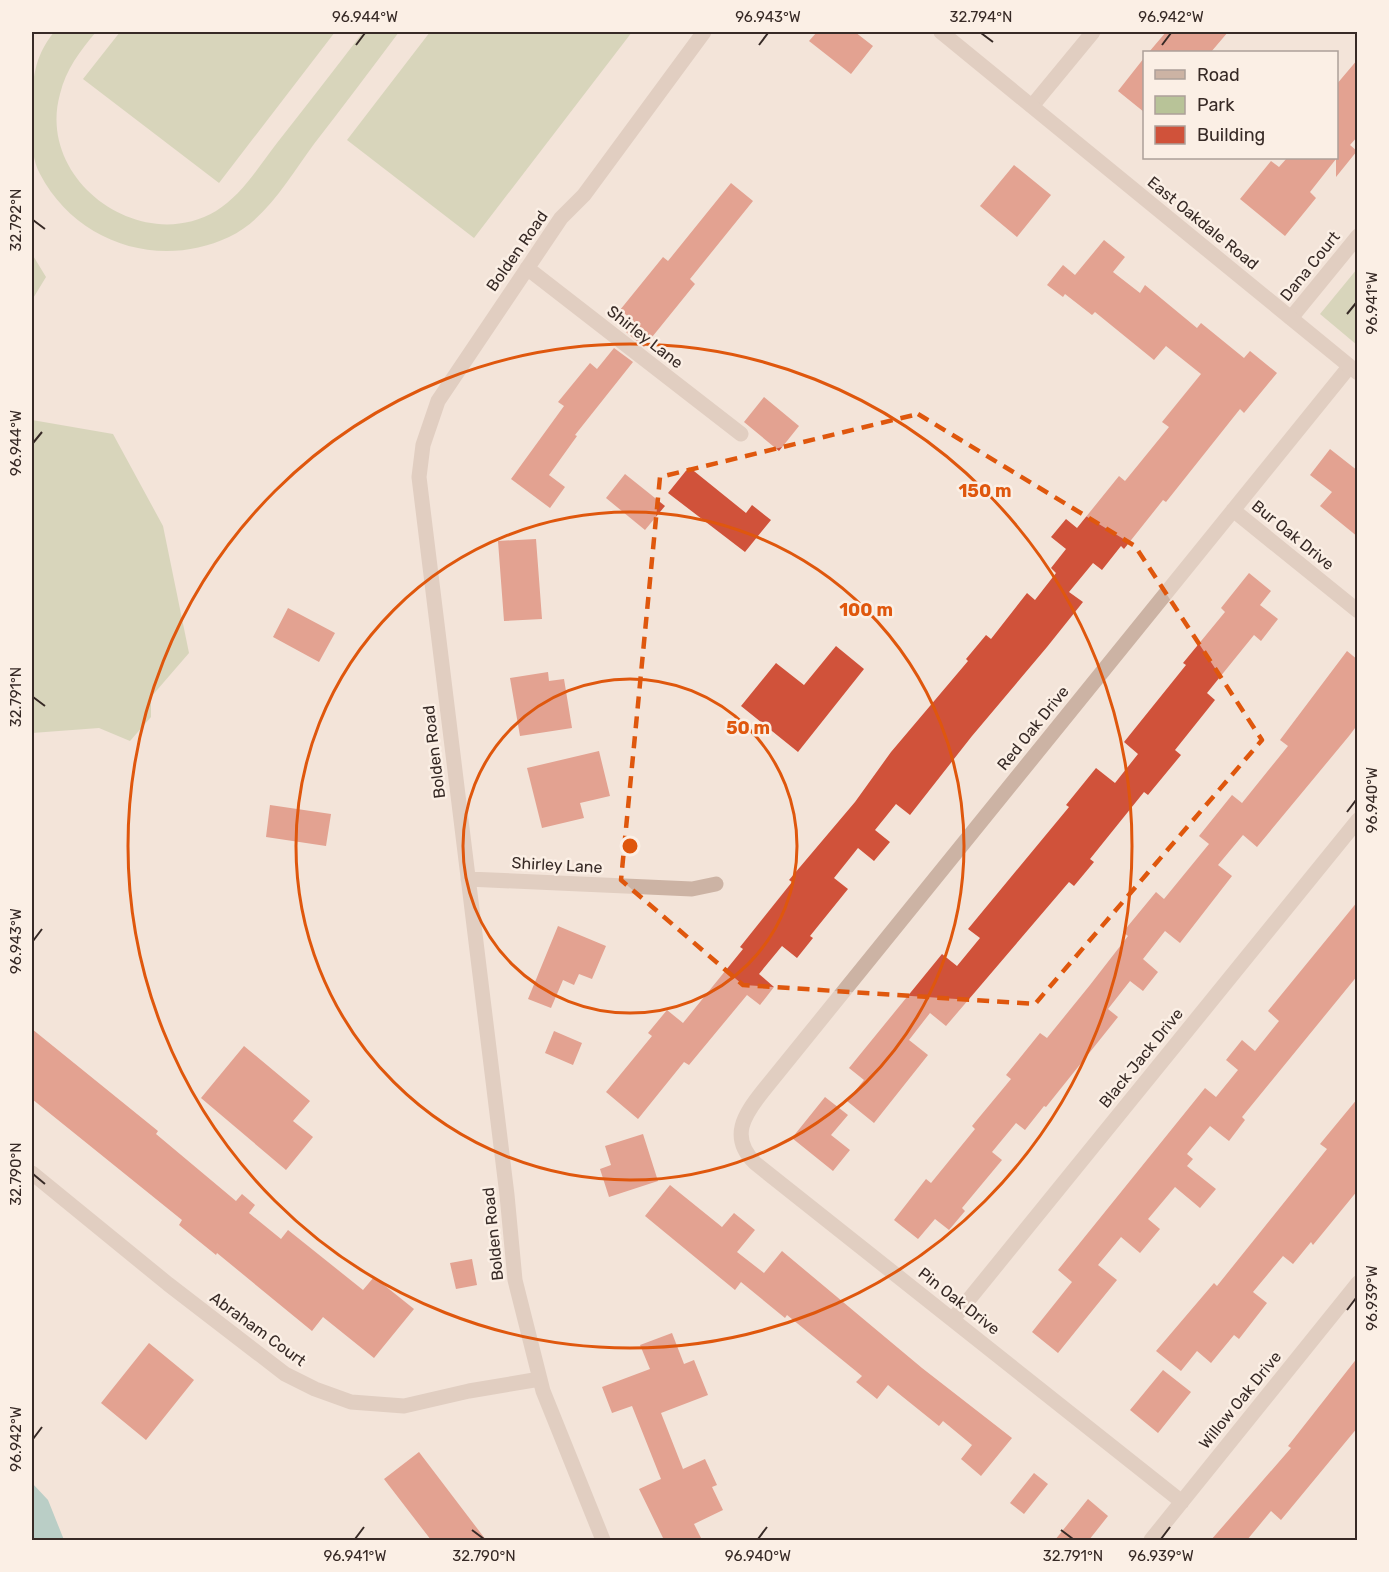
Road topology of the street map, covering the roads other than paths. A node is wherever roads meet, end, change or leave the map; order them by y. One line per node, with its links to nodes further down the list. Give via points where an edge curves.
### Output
1 (704, 32): 6 (street, Bolden Road)
2 (941, 32): 4 (street, East Oakdale Road)
3 (1093, 32): 4 (street)
4 (1032, 106): 7 (street, East Oakdale Road)
5 (1358, 236): 7 (street, Dana Court)
6 (527, 268): 9 (street, Shirley Lane); 13 (street, Bolden Road, via 438,401 423,445 419,477)
7 (1291, 318): 8 (street, East Oakdale Road)
8 (1353, 370): 10 (street, Red Oak Drive)
9 (741, 434)
10 (1233, 510): 11 (street, Bur Oak Drive); 15 (street, Red Oak Drive)
11 (1358, 611)
12 (1358, 820): 18 (street, Black Jack Drive)
13 (468, 879): 14 (street, Shirley Lane, via 692,889); 19 (street, Bolden Road, via 515,1280)
14 (716, 884)
15 (746, 1113): 18 (street, Pin Oak Drive, via 741,1129 748,1155)
16 (32, 1173): 19 (street, Abraham Court, via 285,1374 315,1389 351,1402 404,1407)
17 (1358, 1283): 20 (street, Willow Oak Drive)
18 (953, 1319): 20 (street, Pin Oak Drive)
19 (540, 1379): 21 (street, Bolden Road)
20 (1182, 1502): 22 (street, Willow Oak Drive)
21 (603, 1540)
22 (1151, 1540)

